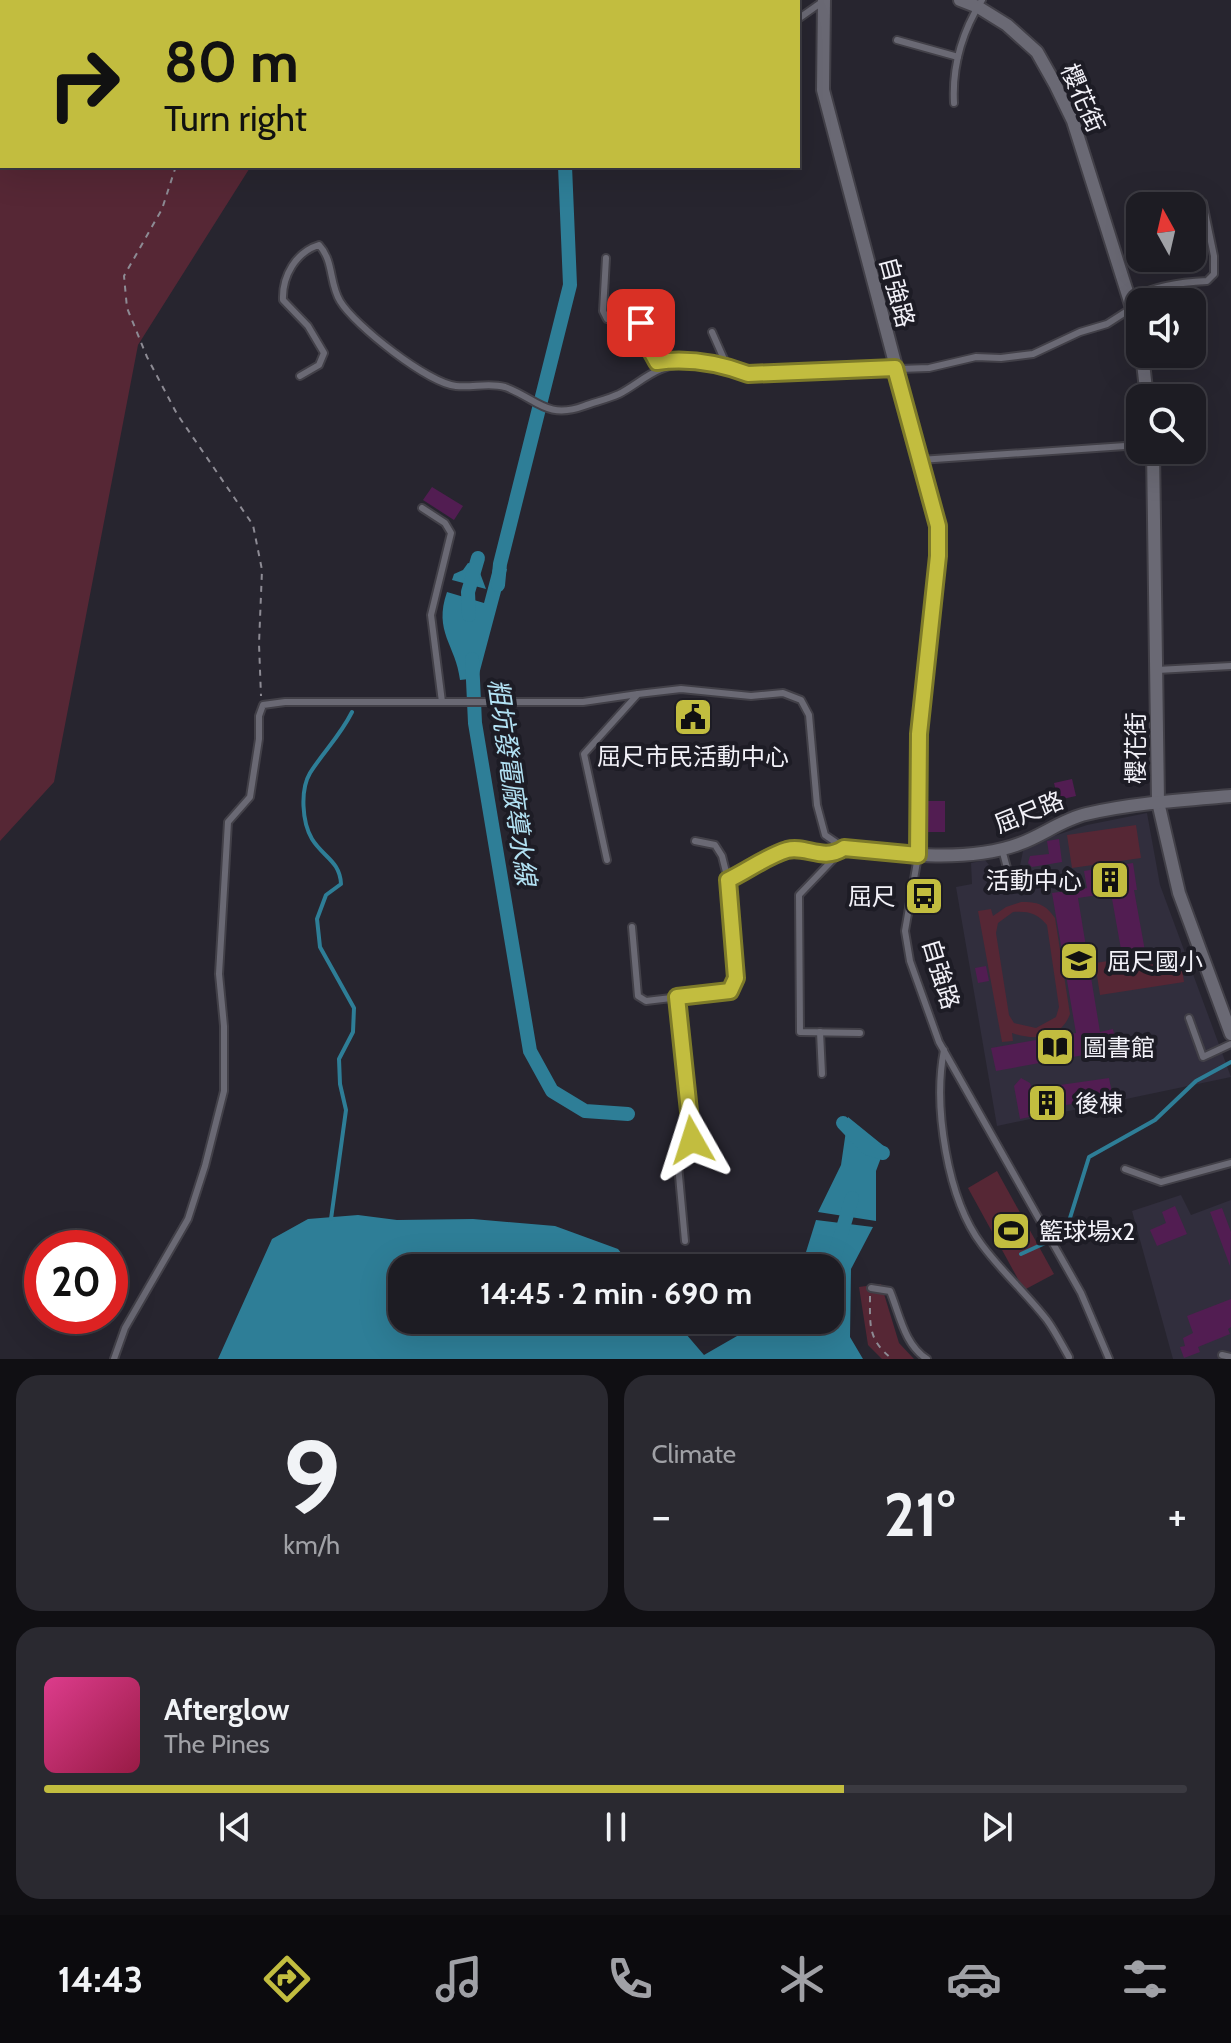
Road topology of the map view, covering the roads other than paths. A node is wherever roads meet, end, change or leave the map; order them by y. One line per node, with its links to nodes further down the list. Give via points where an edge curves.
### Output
1 (960, 0): 3 (street, 櫻花街)
2 (822, 1): 4 (lane); 16 (street, 自強路, via 823,90)
3 (980, 3): 6 (lane); 11 (street, 櫻花街, via 1037,52 1055,84 1073,121)
4 (800, 18)
5 (897, 40): 6 (lane)
6 (958, 57): 7 (lane)
7 (954, 103)
8 (1206, 217): 10 (lane, via 1214,274 1207,281)
9 (606, 258): 14 (lane, via 607,319 649,329 657,362)
10 (1157, 288)
11 (1126, 291)
12 (1126, 307): 16 (lane, via 1107,324 1033,354)
13 (712, 332): 15 (lane)
14 (696, 362): 15 (lane); 17 (lane, via 660,369 618,394 574,410 551,410 489,384 440,382 346,309 334,288 328,254 319,245 307,248 294,262 282,287 283,300 324,353 319,365)
15 (727, 366): 16 (lane, via 748,374)
16 (895, 368): 19 (street, 自強路)
17 (300, 376)
18 (1126, 446): 19 (lane)
19 (920, 460): 31 (street, 自強路, via 938,526 938,556 919,734)
20 (1153, 464): 23 (street, 櫻花街)
21 (422, 508): 25 (lane, via 451,533 431,615)
22 (1231, 666): 23 (lane)
23 (1157, 670): 27 (street, 櫻花街)
24 (638, 694): 25 (lane, via 583,702); 30 (lane, via 681,689 751,696 783,693 801,700 809,715 825,835); 32 (lane, via 584,754)
25 (442, 702): 51 (lane, via 263,705 250,797 228,822 219,974 224,1091 188,1219 125,1328)
26 (1231, 796): 27 (street, 屈尺路)
27 (1158, 802): 29 (street, 屈尺路, via 1083,814); 40 (street, 櫻花街, via 1179,893)
28 (695, 841): 34 (lane, via 715,845)
29 (1002, 849): 31 (street, 屈尺路); 33 (lane)
30 (842, 850): 31 (street, 屈尺路); 34 (lane, via 820,855 789,849); 38 (lane, via 799,895 800,1032)
31 (918, 855): 42 (lane, 自強路, via 905,931 910,961)
32 (607, 860)
33 (1007, 868)
34 (728, 880): 36 (lane, via 736,978 730,991)
35 (632, 927): 36 (lane, via 638,996 646,1001)
36 (677, 997): 46 (lane, via 692,1140 676,1143)
37 (1189, 1018): 41 (lane, via 1203,1057)
38 (820, 1032): 39 (lane); 43 (lane)
39 (860, 1033)
40 (1231, 1034)
41 (1231, 1044)
42 (944, 1050): 50 (lane, via 939,1111 964,1215 981,1244 1047,1321); 53 (lane, 自強路, via 1081,1293)
43 (822, 1074)
44 (1231, 1163): 45 (lane, via 1161,1182)
45 (1125, 1169)
46 (685, 1241)
47 (871, 1288): 52 (lane, via 890,1291 903,1330)
48 (1222, 1355): 49 (lane)
49 (1231, 1357)
50 (1066, 1358)
51 (114, 1359)
52 (927, 1359)
53 (1109, 1359)

